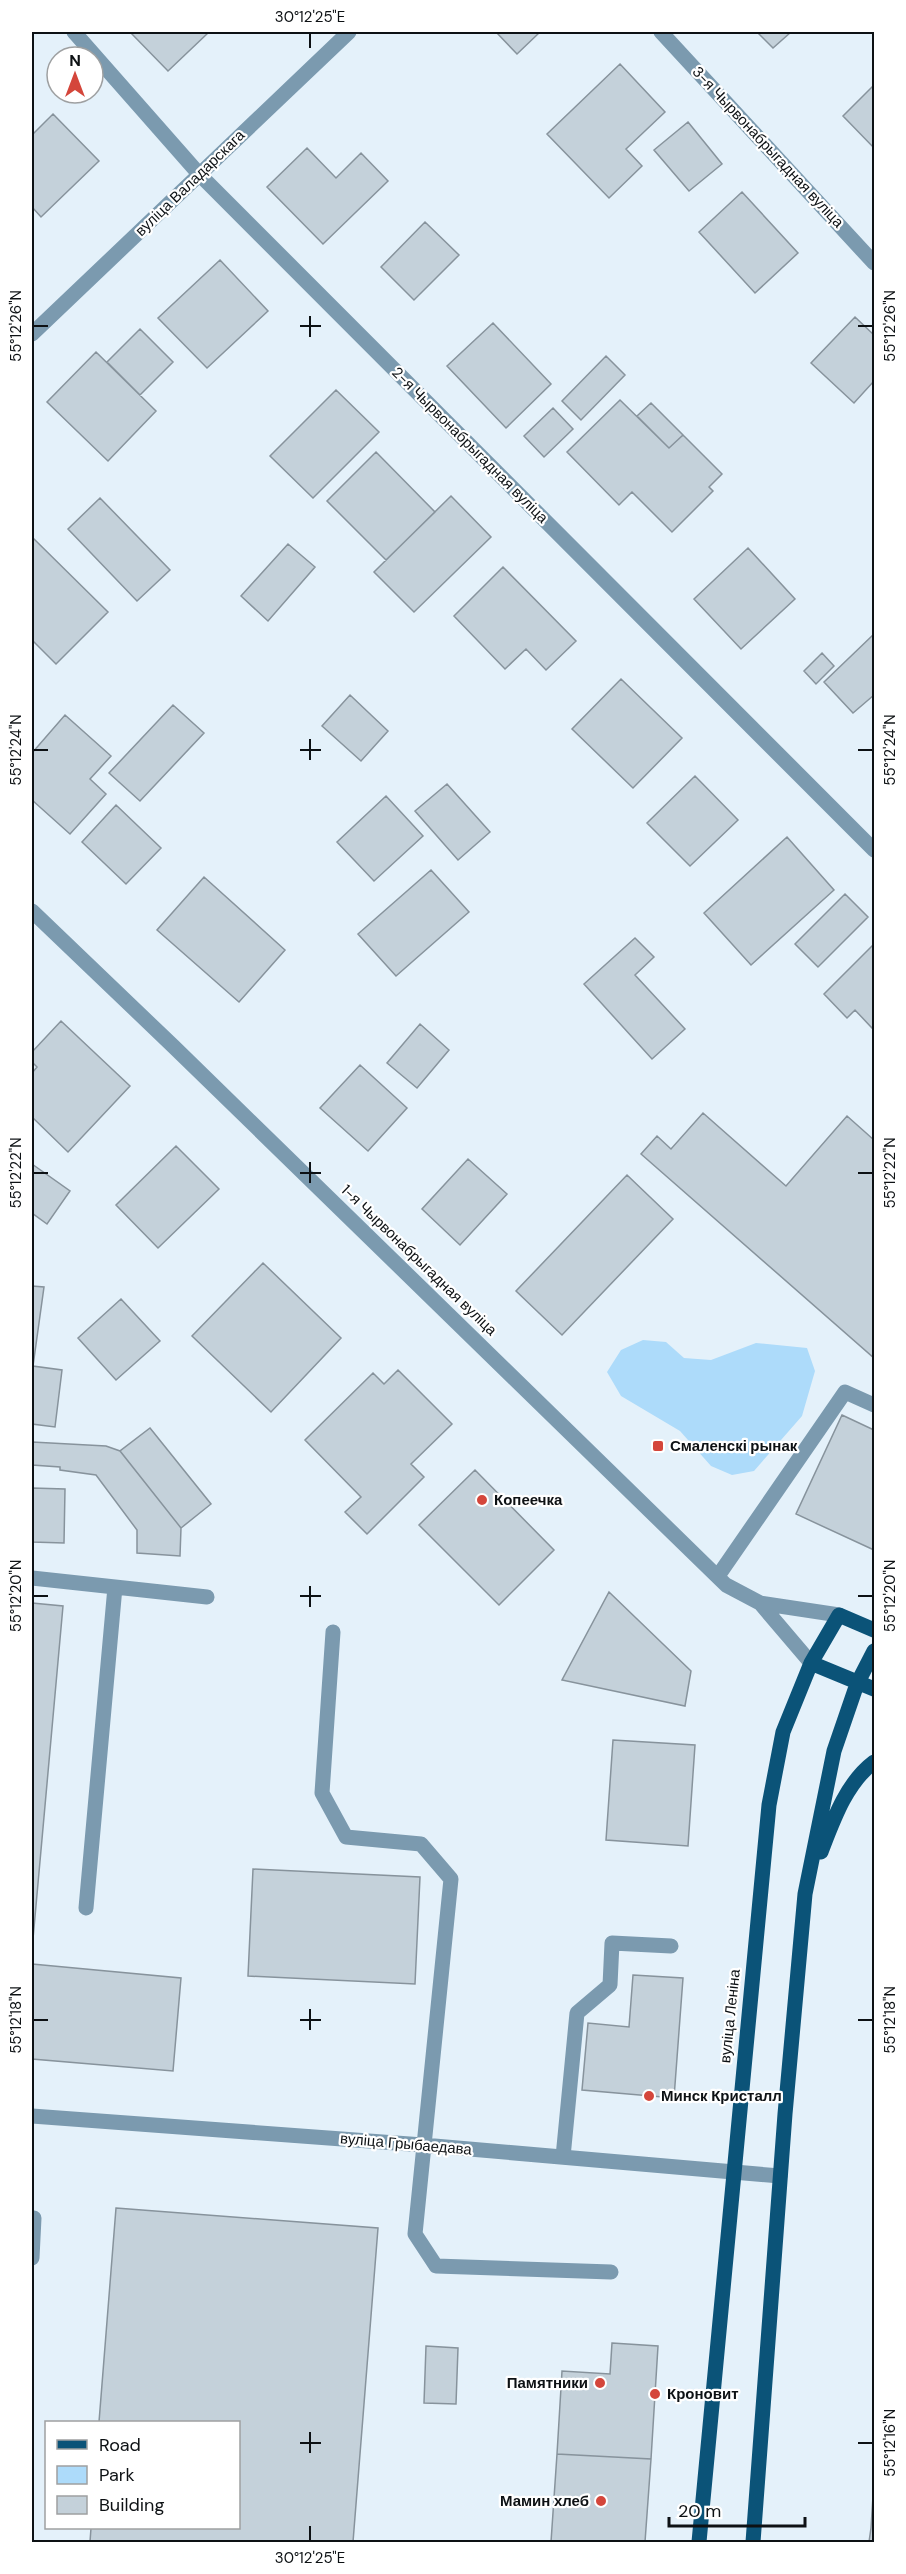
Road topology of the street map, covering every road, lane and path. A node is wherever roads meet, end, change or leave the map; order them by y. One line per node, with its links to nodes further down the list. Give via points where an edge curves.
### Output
1 (74, 32): 4 (street, 2-я Чырвонабрыгадная вуліца)
2 (349, 32): 4 (street, вуліца Валадарскага)
3 (661, 32): 5 (street, 3-я Чырвонабрыгадная вуліца)
4 (199, 174): 6 (street, вуліца Валадарскага); 7 (street, 2-я Чырвонабрыгадная вуліца)
5 (874, 262)
6 (32, 334)
7 (874, 850)
8 (32, 911): 10 (street, 1-я Чырвонабрыгадная вуліца)
9 (874, 1404): 10 (street, via 845,1392)
10 (718, 1576): 14 (street, 1-я Чырвонабрыгадная вуліца, via 726,1585)
11 (32, 1578): 12 (street)
12 (115, 1587): 13 (street); 24 (street)
13 (207, 1597)
14 (760, 1603): 15 (street, 1-я Чырвонабрыгадная вуліца); 19 (street, 1-я Чырвонабрыгадная вуліца)
15 (839, 1615): 16 (main road, 1-я Чырвонабрыгадная вуліца); 19 (main road, вуліца Леніна)
16 (874, 1630)
17 (333, 1632): 27 (street, via 322,1793 346,1837 421,1844 452,1879)
18 (874, 1651): 20 (main road)
19 (810, 1663): 20 (main road, 1-я Чырвонабрыгадная вуліца); 29 (main road, вуліца Леніна, via 783,1731 769,1805)
20 (857, 1683): 21 (main road, 1-я Чырвонабрыгадная вуліца); 23 (main road, via 834,1751)
21 (874, 1689)
22 (874, 1762): 23 (main road, via 838,1809)
23 (805, 1894): 30 (main road)
24 (86, 1908)
25 (671, 1946): 28 (street, via 612,1942 610,1985 577,2013)
26 (32, 2116): 27 (street, вуліца Грыбаедава)
27 (423, 2145): 28 (street, вуліца Грыбаедава); 33 (street, via 415,2234 436,2266)
28 (563, 2157): 29 (street, вуліца Грыбаедава)
29 (734, 2173): 30 (street, вуліца Грыбаедава); 34 (main road, вуліца Леніна)
30 (780, 2176): 35 (main road)
31 (34, 2218): 32 (street)
32 (32, 2258)
33 (611, 2272)
34 (699, 2542)
35 (753, 2542)

